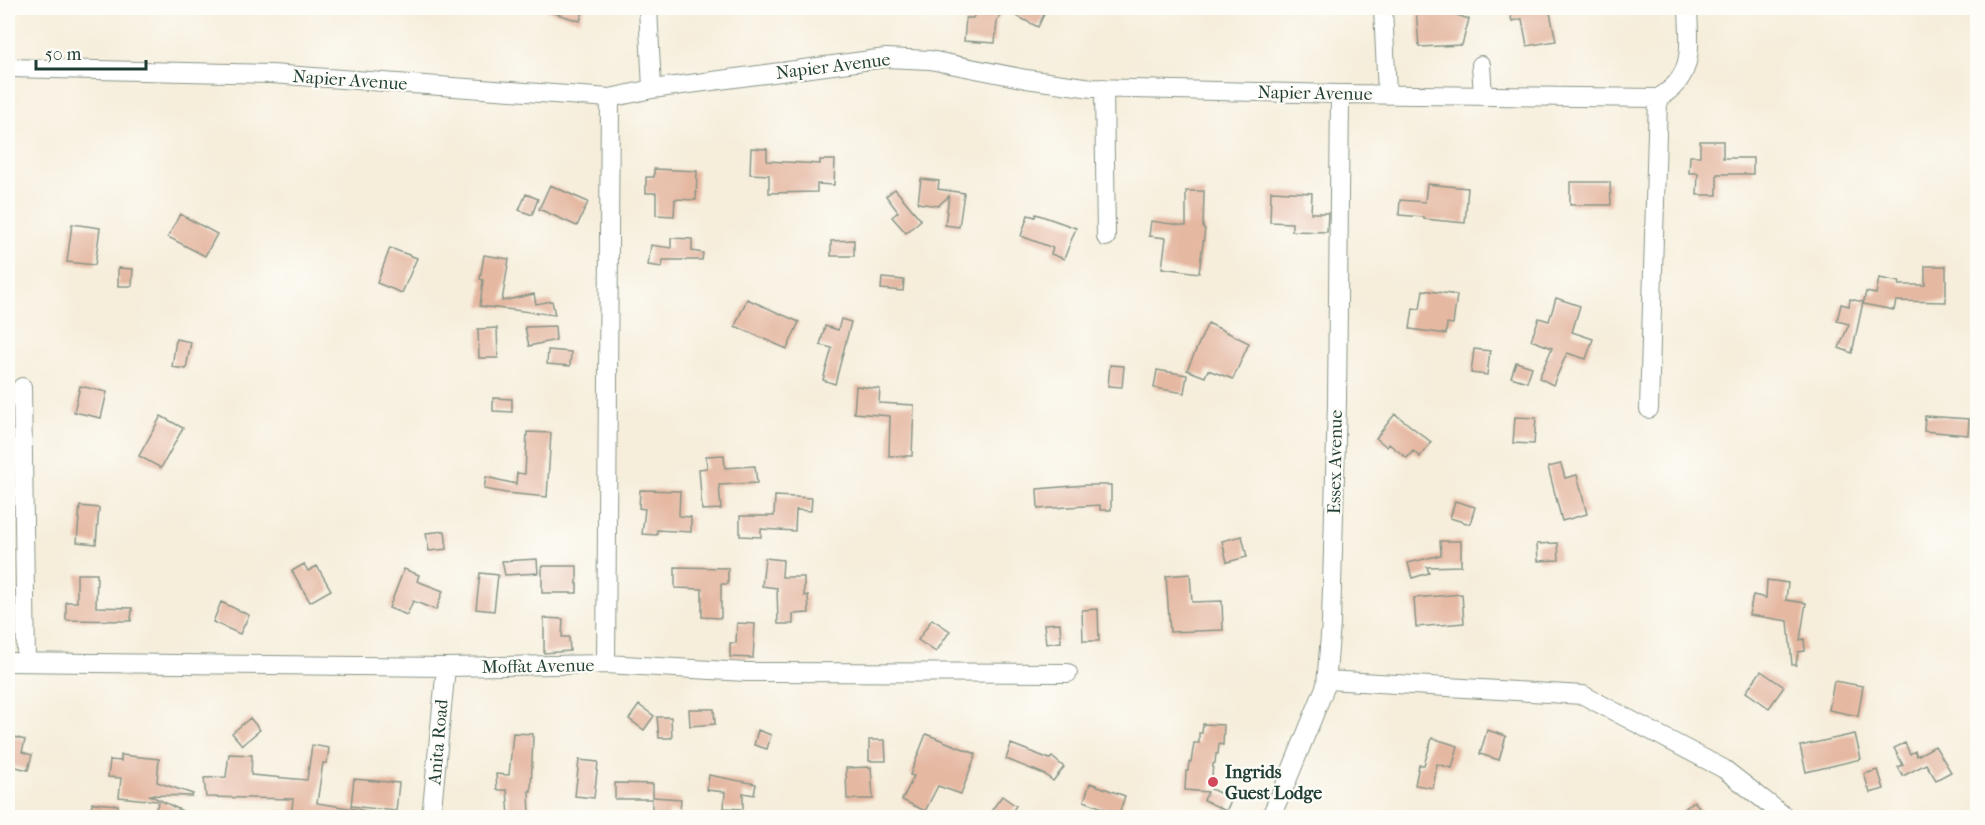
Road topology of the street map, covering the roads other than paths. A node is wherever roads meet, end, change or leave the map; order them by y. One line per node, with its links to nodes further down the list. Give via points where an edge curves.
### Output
1 (648, 8): 7 (street)
2 (1383, 8): 9 (street)
3 (1688, 8): 12 (street, via 1685,70 1676,86)
4 (1481, 65): 10 (street)
5 (8, 68): 11 (street, Napier Avenue, via 271,74)
6 (1104, 88): 7 (street, Napier Avenue, via 1026,79 930,60 886,58); 8 (street, Napier Avenue); 13 (street)
7 (652, 89): 11 (street, Napier Avenue)
8 (1340, 94): 9 (street, Napier Avenue); 20 (street, Essex Avenue, via 1337,402)
9 (1387, 94): 10 (street, Napier Avenue)
10 (1483, 95): 12 (street, Napier Avenue)
11 (610, 98): 17 (street)
12 (1658, 98): 15 (street)
13 (1106, 237)
14 (22, 387): 16 (street)
15 (1649, 409)
16 (17, 662): 18 (street, Moffat Avenue)
17 (606, 664): 18 (street, Moffat Avenue); 19 (street, Moffat Avenue, via 746,672)
18 (446, 668): 21 (street, Anita Road)
19 (1068, 673)
20 (1327, 680): 22 (street, Essex Avenue); 23 (street, via 1583,695 1724,768)
21 (431, 818)
22 (1270, 818)
23 (1786, 818)

